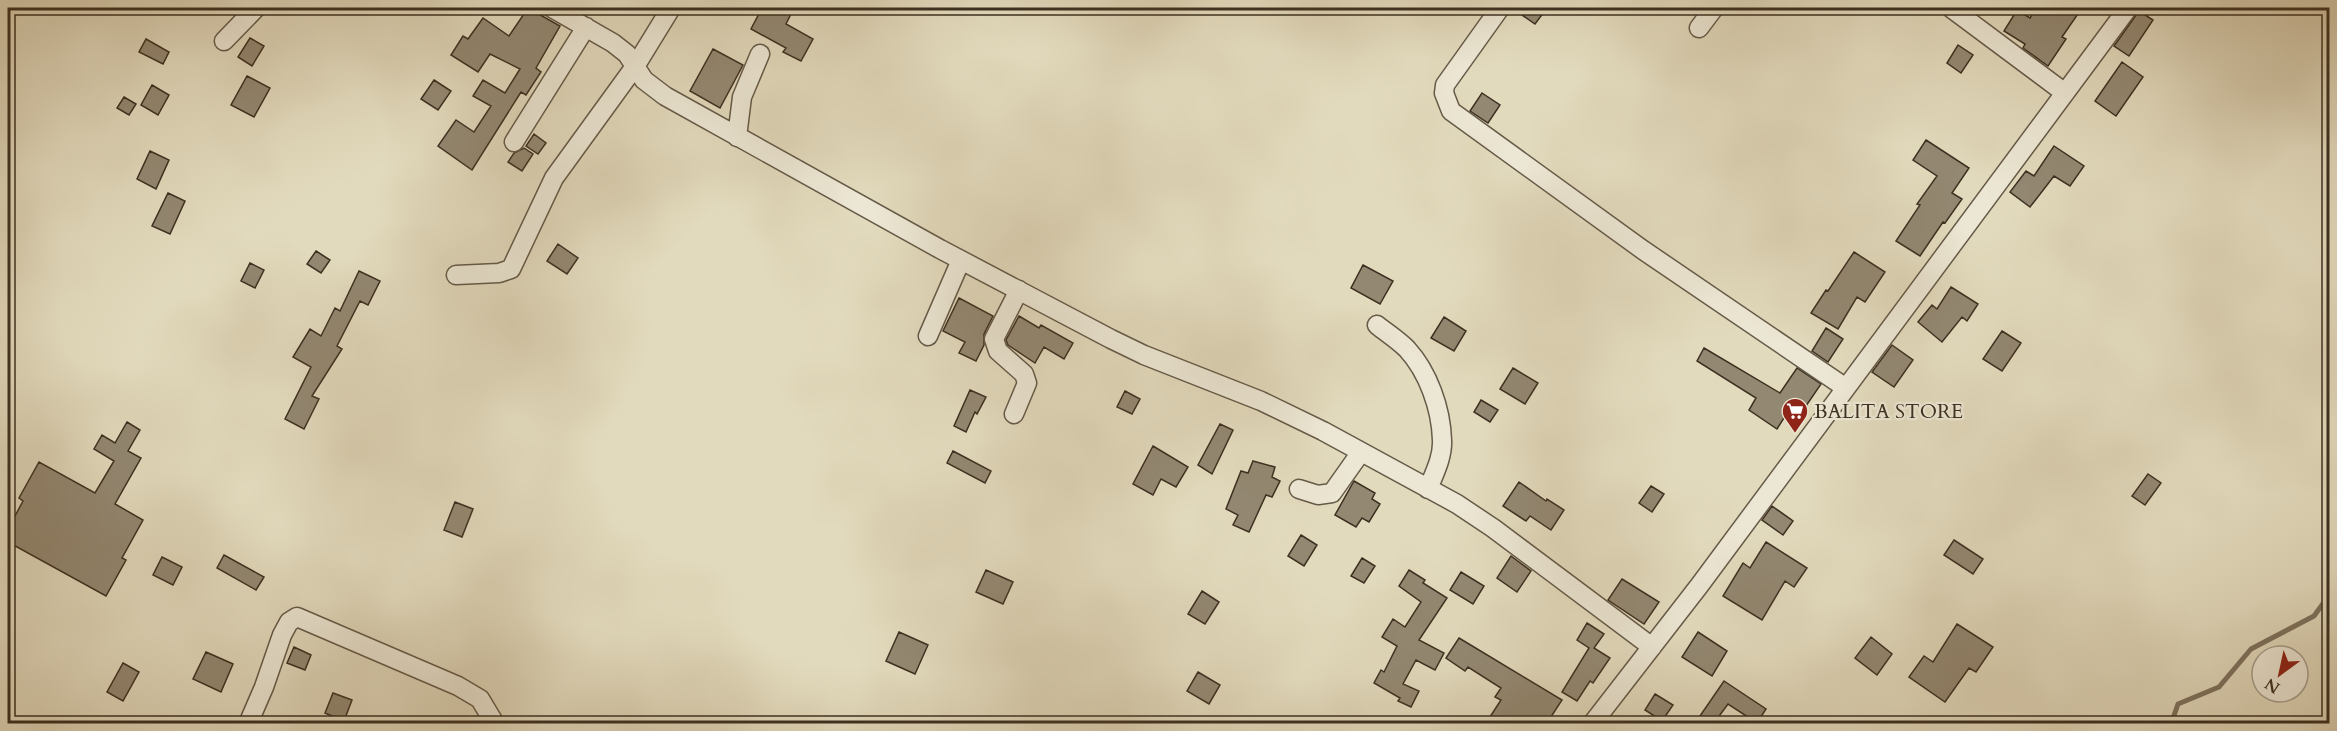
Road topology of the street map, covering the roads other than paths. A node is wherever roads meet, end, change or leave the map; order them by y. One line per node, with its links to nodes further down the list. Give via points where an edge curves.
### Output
1 (256, 8): 10 (street)
2 (552, 8): 8 (street)
3 (671, 8): 12 (street)
4 (1500, 8): 21 (street, via 1445,85 1451,111 1643,250)
5 (1714, 8): 9 (street)
6 (1951, 8): 13 (street)
7 (2128, 8): 13 (street)
8 (586, 27): 12 (street, via 613,43); 15 (street)
9 (1699, 27)
10 (224, 40)
11 (760, 54): 14 (street, via 742,97)
12 (636, 65): 14 (street, via 644,80 664,96); 17 (street, via 554,178 511,269)
13 (2065, 93): 21 (street)
14 (737, 137): 16 (street)
15 (514, 142)
16 (961, 260): 18 (street); 20 (street)
17 (456, 275)
18 (1019, 290): 22 (street, via 994,339 998,351 1024,374 1027,383); 23 (street, via 1144,355 1261,401)
19 (1377, 325): 25 (street, via 1419,364 1436,402 1442,440)
20 (928, 336)
21 (1846, 388): 26 (street)
22 (1014, 414)
23 (1361, 452): 24 (street, via 1332,493 1318,495); 25 (street)
24 (1299, 489)
25 (1428, 489): 26 (street, via 1492,528)
26 (1652, 647): 29 (street)
27 (248, 723): 28 (street, via 282,635 297,617 459,686 480,699)
28 (495, 723)
29 (1592, 723)

